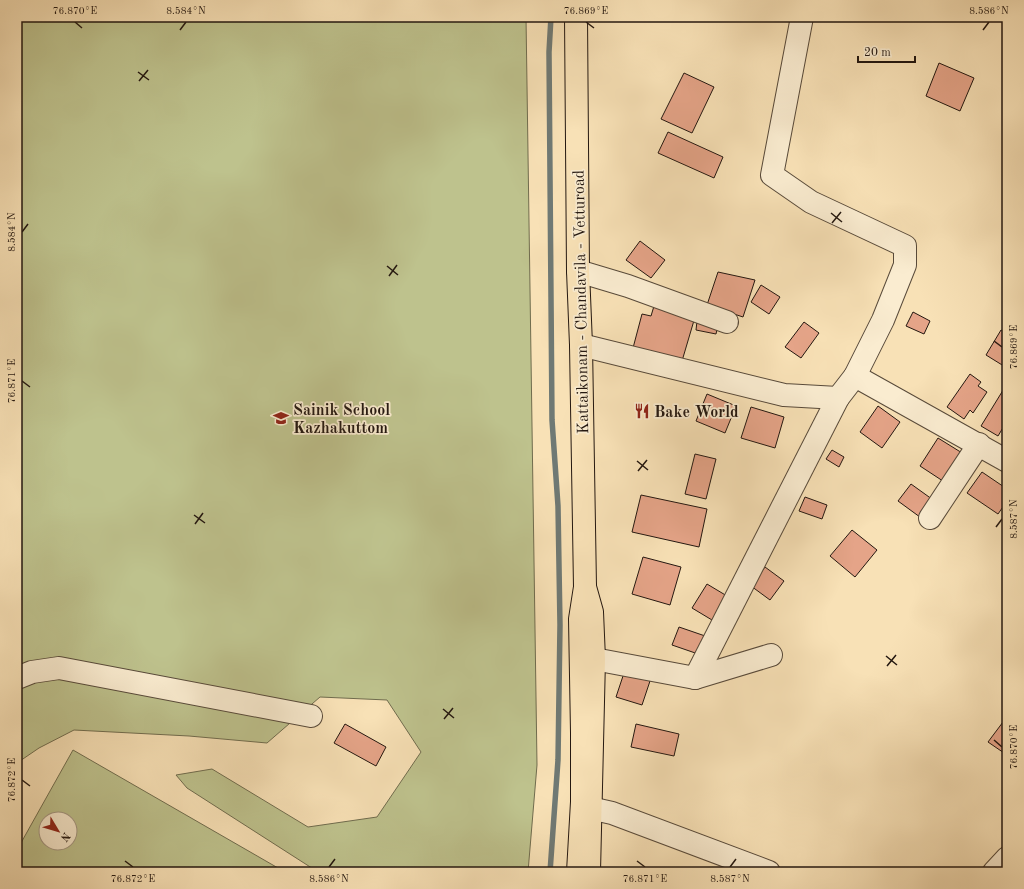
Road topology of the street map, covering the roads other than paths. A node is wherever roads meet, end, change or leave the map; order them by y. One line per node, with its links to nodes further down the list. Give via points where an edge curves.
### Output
1 (576, 17): 3 (main road, Kattaikonam - Chandavila - Vetturoad)
2 (802, 17): 6 (street, via 772,175 811,202 905,246 905,265 883,320)
3 (578, 271): 4 (street, via 628,286); 5 (main road, Kattaikonam - Chandavila - Vetturoad)
4 (727, 322)
5 (581, 345): 7 (street, via 784,395); 11 (main road, Kattaikonam - Chandavila - Vetturoad)
6 (855, 376): 7 (street); 8 (street)
7 (838, 398): 15 (street)
8 (978, 444): 9 (street); 10 (street)
9 (1007, 460)
10 (930, 518)
11 (585, 587): 13 (main road, Kattaikonam - Chandavila - Vetturoad, via 592,612); 19 (main road, Kattaikonam - Chandavila - Vetturoad, via 580,619 582,802)
12 (771, 655): 15 (street)
13 (594, 659): 15 (street); 17 (main road, Kattaikonam - Chandavila - Vetturoad)
14 (17, 678): 16 (street, via 32,672 59,668)
15 (695, 678)
16 (310, 716)
17 (590, 808): 20 (main road, Kattaikonam - Chandavila - Vetturoad); 21 (street, via 612,813)
18 (1007, 858): 22 (street)
19 (578, 872)
20 (589, 872)
21 (769, 872)
22 (994, 872)

